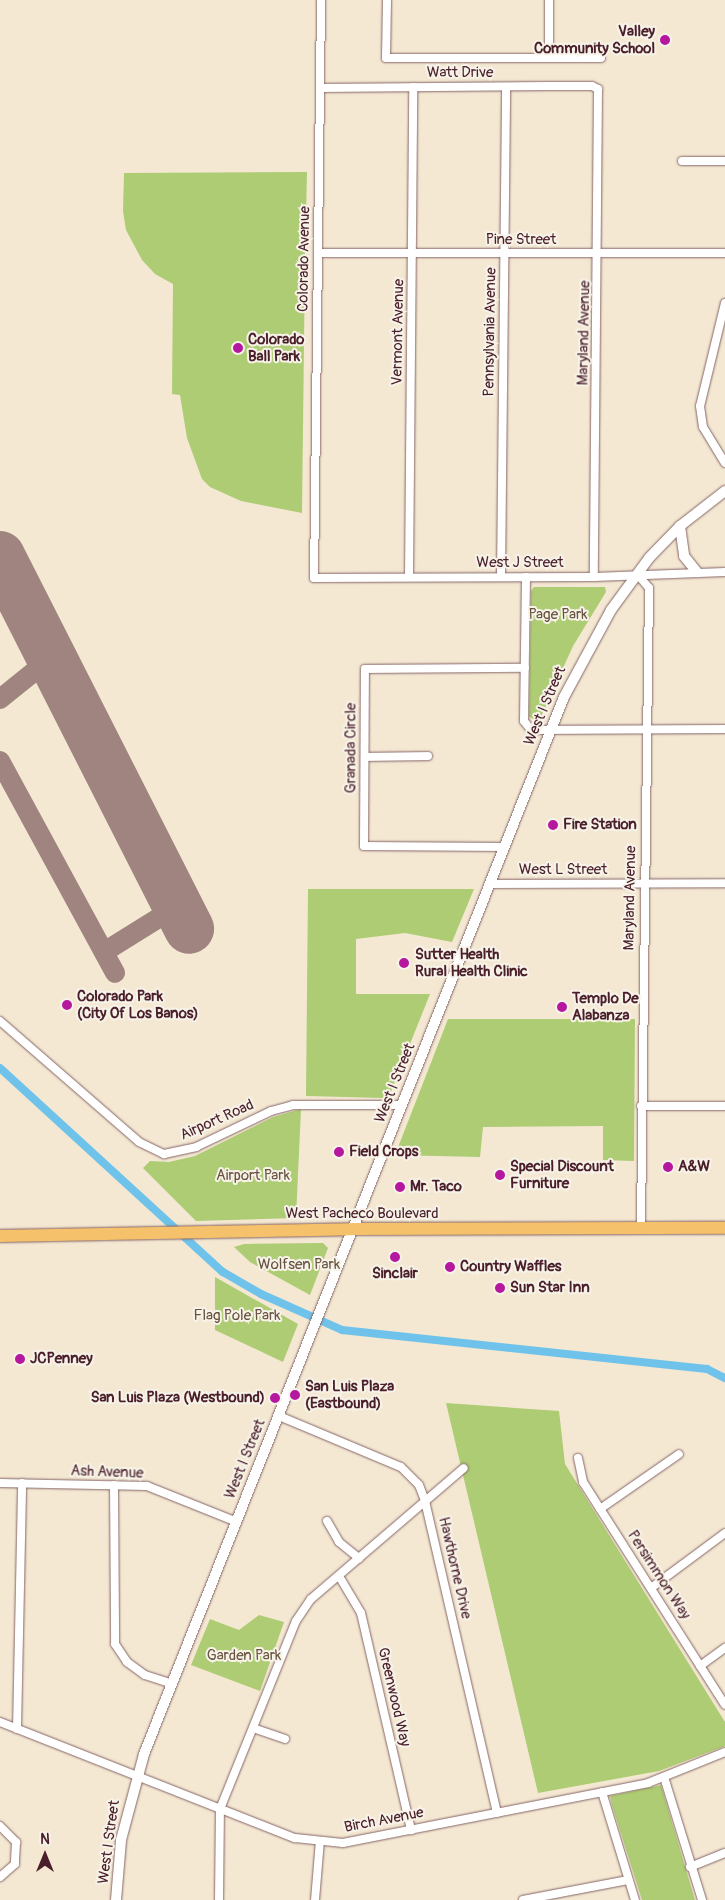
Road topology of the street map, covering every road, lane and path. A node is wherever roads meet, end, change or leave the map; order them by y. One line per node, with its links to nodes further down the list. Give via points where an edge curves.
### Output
1 (321, 0): 8 (street, Colorado Avenue)
2 (387, 0): 4 (street, via 386,58)
3 (549, 0): 4 (street)
4 (549, 58): 5 (street)
5 (601, 58)
6 (412, 87): 7 (street, Watt Drive); 8 (street, Watt Drive); 14 (street, Vermont Avenue)
7 (506, 87): 9 (street, Watt Drive, via 592,86); 15 (street, Pennsylvania Avenue)
8 (321, 88): 12 (street, Colorado Avenue)
9 (598, 89): 16 (street, Maryland Avenue)
10 (682, 161): 11 (street)
11 (725, 161)
12 (318, 253): 14 (street, Pine Street); 28 (street, Colorado Avenue)
13 (725, 253): 16 (street, Pine Street)
14 (412, 254): 15 (street, Pine Street); 24 (street, Vermont Avenue)
15 (505, 254): 16 (street, Pine Street); 25 (street, Pennsylvania Avenue)
16 (599, 254): 27 (street, Maryland Avenue)
17 (725, 303): 18 (street, via 700,406 703,427)
18 (725, 463)
19 (725, 491): 20 (street, West I Street)
20 (680, 526): 21 (street, via 684,556); 23 (street, West I Street)
21 (697, 572): 22 (street, West J Street); 23 (street, West J Street)
22 (725, 572)
23 (636, 574): 27 (street, West J Street); 31 (street, Maryland Avenue, via 649,588); 32 (street, West I Street, via 592,642)
24 (409, 577): 25 (street, West J Street); 28 (street, West J Street)
25 (501, 577): 26 (street, West J Street)
26 (526, 577): 27 (street, West J Street); 29 (street)
27 (594, 577)
28 (314, 578)
29 (525, 668): 32 (street, via 524,721 531,730); 34 (street, Granada Circle, via 365,669)
30 (725, 728): 31 (street)
31 (648, 729): 32 (street); 36 (street, Maryland Avenue)
32 (550, 731): 35 (street, West I Street)
33 (428, 756): 34 (street)
34 (365, 757): 35 (street, Granada Circle, via 364,846)
35 (505, 847): 38 (street, West I Street)
36 (644, 883): 37 (street, West L Street); 38 (street, West L Street); 41 (street, Maryland Avenue)
37 (725, 883)
38 (491, 884): 40 (street, West I Street)
39 (0, 1021): 40 (street, Airport Road, via 139,1142 164,1154 196,1147 271,1111 293,1105)
40 (402, 1105): 45 (street, West I Street)
41 (641, 1106): 42 (street); 43 (street, Maryland Avenue)
42 (725, 1106)
43 (640, 1227): 44 (highway, West Pacheco Boulevard); 45 (highway, West Pacheco Boulevard)
44 (725, 1228)
45 (353, 1229): 46 (highway, West Pacheco Boulevard); 47 (street, West I Street)
46 (0, 1236)
47 (278, 1416): 54 (street, Hawthorne Drive, via 401,1467 419,1485); 57 (street, West I Street)
48 (679, 1454): 55 (street)
49 (578, 1458): 55 (street, Persimmon Way, via 583,1482)
50 (464, 1468): 54 (street)
51 (0, 1483): 52 (street, Ash Avenue)
52 (22, 1483): 53 (street, Ash Avenue); 68 (street)
53 (114, 1485): 57 (street, Ash Avenue, via 147,1486); 64 (street, via 115,1644 127,1662 145,1675)
54 (425, 1501): 59 (street); 75 (street, Hawthorne Drive)
55 (600, 1509): 61 (street, Persimmon Way)
56 (327, 1521): 59 (street, via 339,1542)
57 (237, 1522): 64 (street, West I Street)
58 (725, 1533): 61 (street)
59 (359, 1558): 60 (street)
60 (339, 1576): 67 (street, via 311,1599 296,1621); 77 (street, Greenwood Way, via 361,1613)
61 (650, 1588): 63 (street, Persimmon Way)
62 (725, 1648): 63 (street)
63 (700, 1666): 65 (street, Persimmon Way)
64 (172, 1684): 71 (street, West I Street)
65 (725, 1705)
66 (0, 1722): 68 (street, Birch Avenue)
67 (254, 1728): 69 (street); 74 (street)
68 (17, 1729): 71 (street, Birch Avenue)
69 (286, 1739)
70 (725, 1752): 72 (street, Birch Avenue)
71 (136, 1776): 74 (street, Birch Avenue); 83 (street, West I Street, via 121,1840)
72 (664, 1778): 73 (street, Birch Avenue); 80 (street)
73 (602, 1792): 75 (street, Birch Avenue); 82 (street)
74 (220, 1809): 78 (street, Birch Avenue, via 295,1838); 84 (street)
75 (497, 1813): 77 (street, Birch Avenue)
76 (0, 1826): 81 (street, via 16,1842 15,1864)
77 (411, 1830): 78 (street, Birch Avenue, via 343,1843)
78 (320, 1841): 85 (street)
79 (725, 1853): 80 (street)
80 (690, 1867): 88 (street)
81 (0, 1877)
82 (628, 1880): 86 (street); 87 (street)
83 (116, 1900)
84 (219, 1900)
85 (315, 1900)
86 (523, 1900)
87 (634, 1900)
88 (702, 1900)

